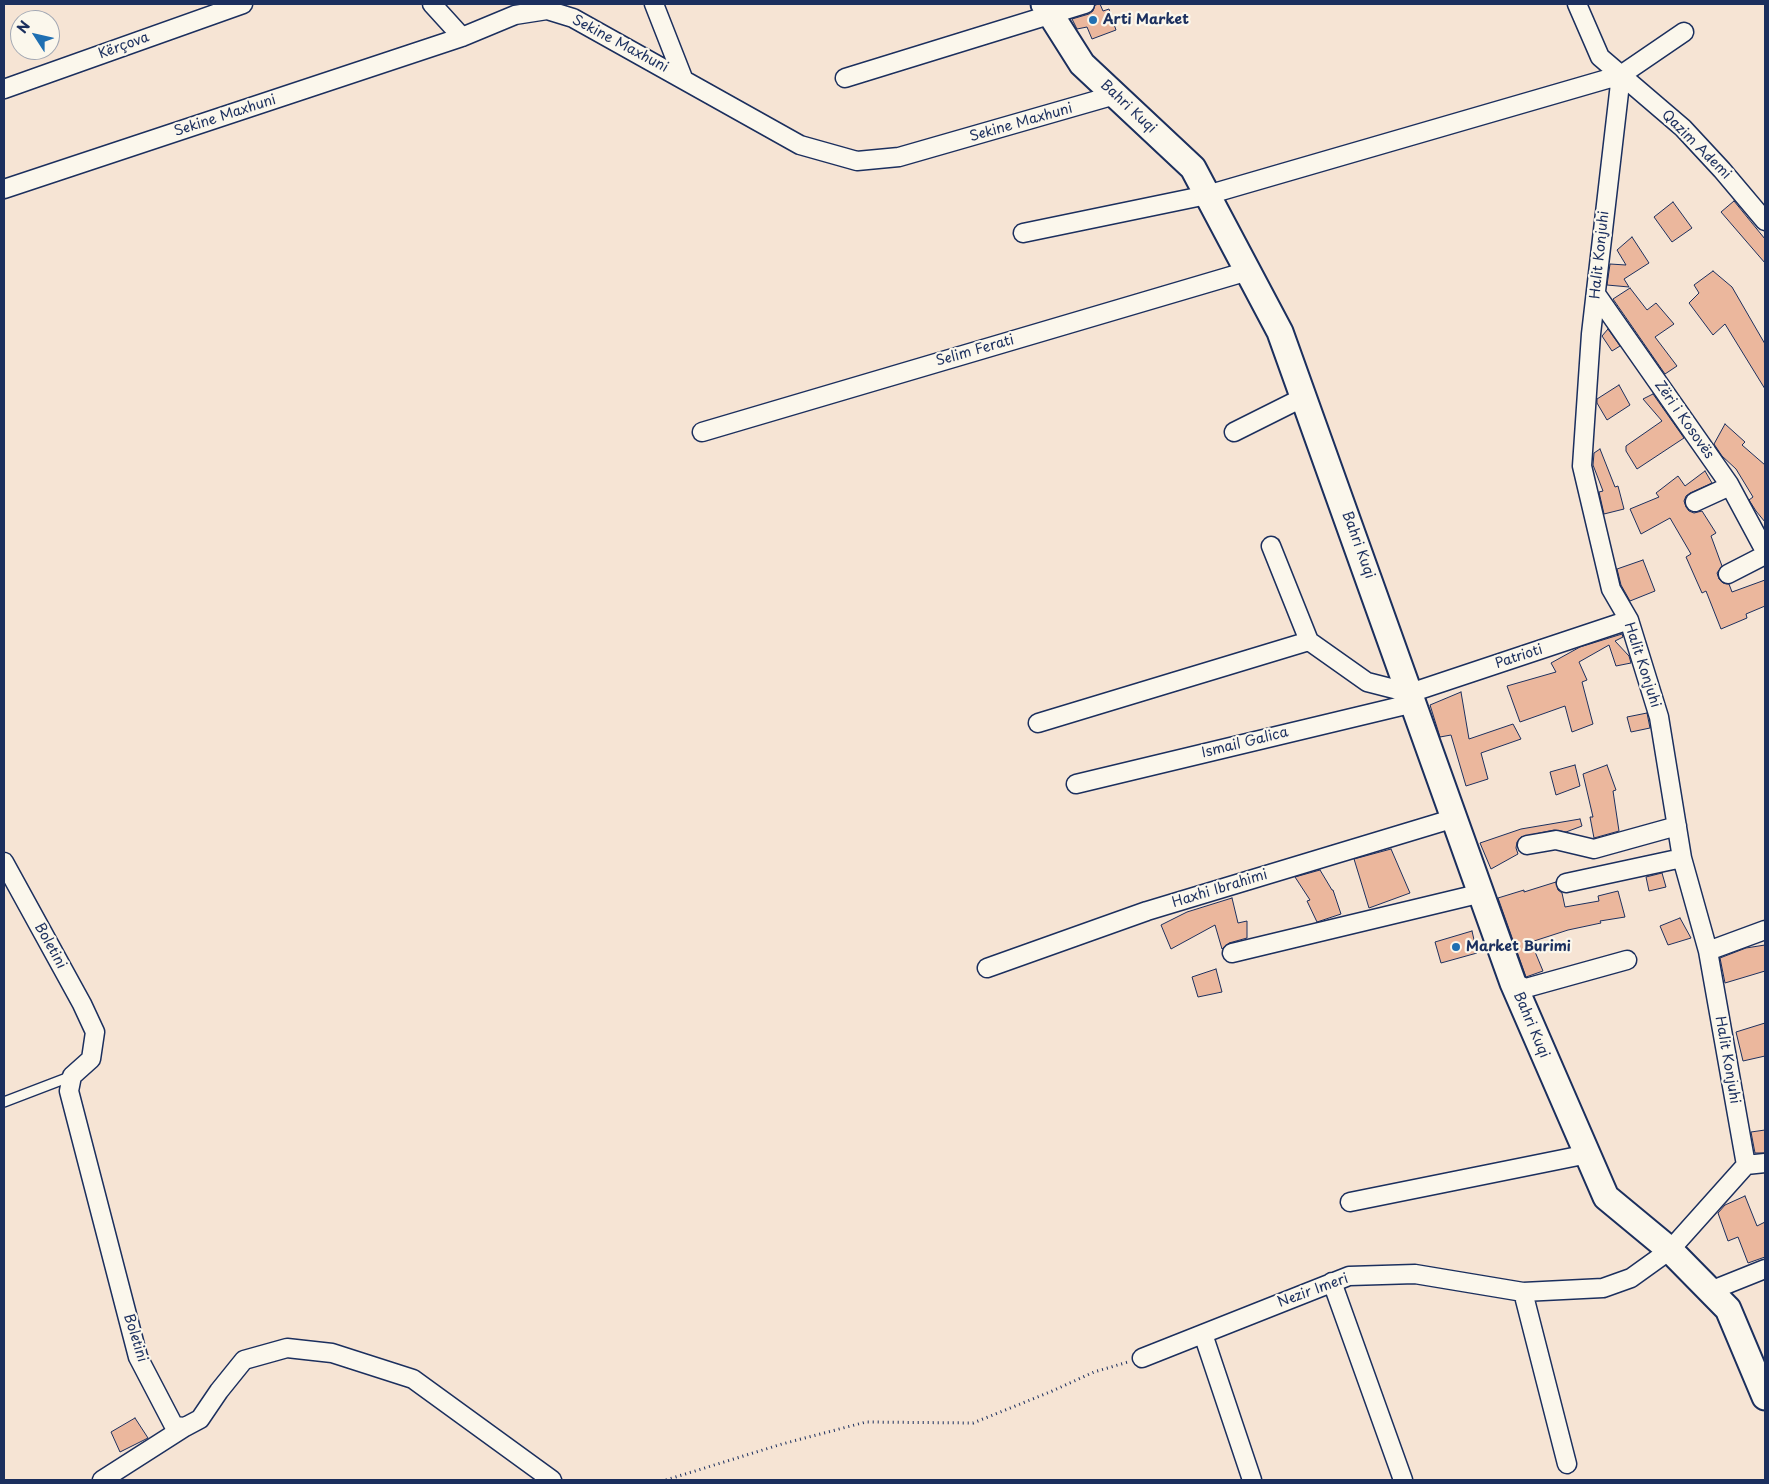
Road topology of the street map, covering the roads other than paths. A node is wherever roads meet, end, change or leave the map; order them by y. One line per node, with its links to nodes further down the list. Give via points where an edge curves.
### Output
1 (243, 4): 12 (street, Kërçova)
2 (432, 4): 8 (street)
3 (654, 4): 10 (street)
4 (1085, 4): 6 (street)
5 (1577, 4): 9 (street, Qazim Ademi, via 1600,57)
6 (1048, 9): 11 (street); 13 (street, Bahri Kuqi, via 1082,64)
7 (1684, 32): 9 (street)
8 (462, 37): 10 (street, Sekine Maxhuni, via 515,15 547,10 574,18); 14 (street, Sekine Maxhuni)
9 (1620, 75): 15 (street); 16 (street, Qazim Ademi, via 1683,128); 19 (street, Halit Konjuhi)
10 (683, 78): 13 (street, Sekine Maxhuni, via 800,145 857,162 899,157)
11 (845, 78)
12 (4, 89)
13 (1115, 95): 15 (street, Bahri Kuqi, via 1193,168)
14 (4, 189)
15 (1207, 195): 17 (street); 18 (street, Bahri Kuqi)
16 (1765, 221)
17 (1023, 233)
18 (1248, 271): 20 (street, Bahri Kuqi, via 1280,332); 21 (street, Selim Ferati)
19 (1596, 294): 23 (street, Zëri i Kosovës); 29 (street, Halit Konjuhi, via 1582,466 1611,589)
20 (1304, 398): 22 (street); 31 (street, Bahri Kuqi)
21 (702, 432)
22 (1234, 432)
23 (1732, 489): 24 (street); 26 (street, Zëri i Kosovës)
24 (1697, 505)
25 (1271, 546): 30 (street)
26 (1765, 551)
27 (1765, 555): 28 (street)
28 (1728, 574)
29 (1629, 620): 31 (street, Patrioti); 35 (street, Halit Konjuhi, via 1659,717)
30 (1309, 641): 31 (street, via 1368,682); 32 (street)
31 (1412, 698): 33 (street, Ismail Galica); 34 (street, Bahri Kuqi)
32 (1038, 724)
33 (1076, 784)
34 (1455, 818): 40 (street, Bahri Kuqi); 45 (street, Haxhi Ibrahimi, via 1147,911)
35 (1677, 826): 36 (street, via 1594,849 1556,840); 37 (street, Halit Konjuhi)
36 (1527, 845)
37 (1682, 858): 39 (street); 42 (street, Halit Konjuhi)
38 (4, 862): 47 (street, Boletini, via 95,1032 91,1059)
39 (1566, 882)
40 (1482, 893): 43 (street); 46 (street, Bahri Kuqi)
41 (1765, 930): 42 (street)
42 (1708, 951): 51 (street, Halit Konjuhi)
43 (1232, 953)
44 (1627, 960): 46 (street, via 1526,988)
45 (987, 968)
46 (1513, 983): 49 (street, Bahri Kuqi)
47 (72, 1076): 48 (lane); 61 (street, Boletini, via 69,1092 138,1357 174,1426)
48 (4, 1102)
49 (1588, 1154): 52 (street); 53 (street, Bahri Kuqi, via 1606,1197)
50 (1765, 1163): 51 (street)
51 (1746, 1165): 53 (street, Nezir Imeri)
52 (1350, 1202)
53 (1670, 1250): 56 (street, Bahri Kuqi); 57 (street, Nezir Imeri, via 1631,1278 1603,1288)
54 (1765, 1269): 56 (street)
55 (1332, 1282): 57 (street, Nezir Imeri, via 1349,1276 1415,1274); 58 (street, Nezir Imeri); 66 (street)
56 (1710, 1291): 60 (street, Bahri Kuqi, via 1728,1309)
57 (1523, 1292): 62 (street)
58 (1203, 1334): 59 (street, Nezir Imeri); 65 (street)
59 (1142, 1358)
60 (1765, 1397)
61 (185, 1427): 63 (street); 64 (street, via 200,1419 244,1360 287,1348 332,1353 414,1379)
62 (1567, 1464)
63 (102, 1480)
64 (552, 1480)
65 (1252, 1480)
66 (1403, 1480)

